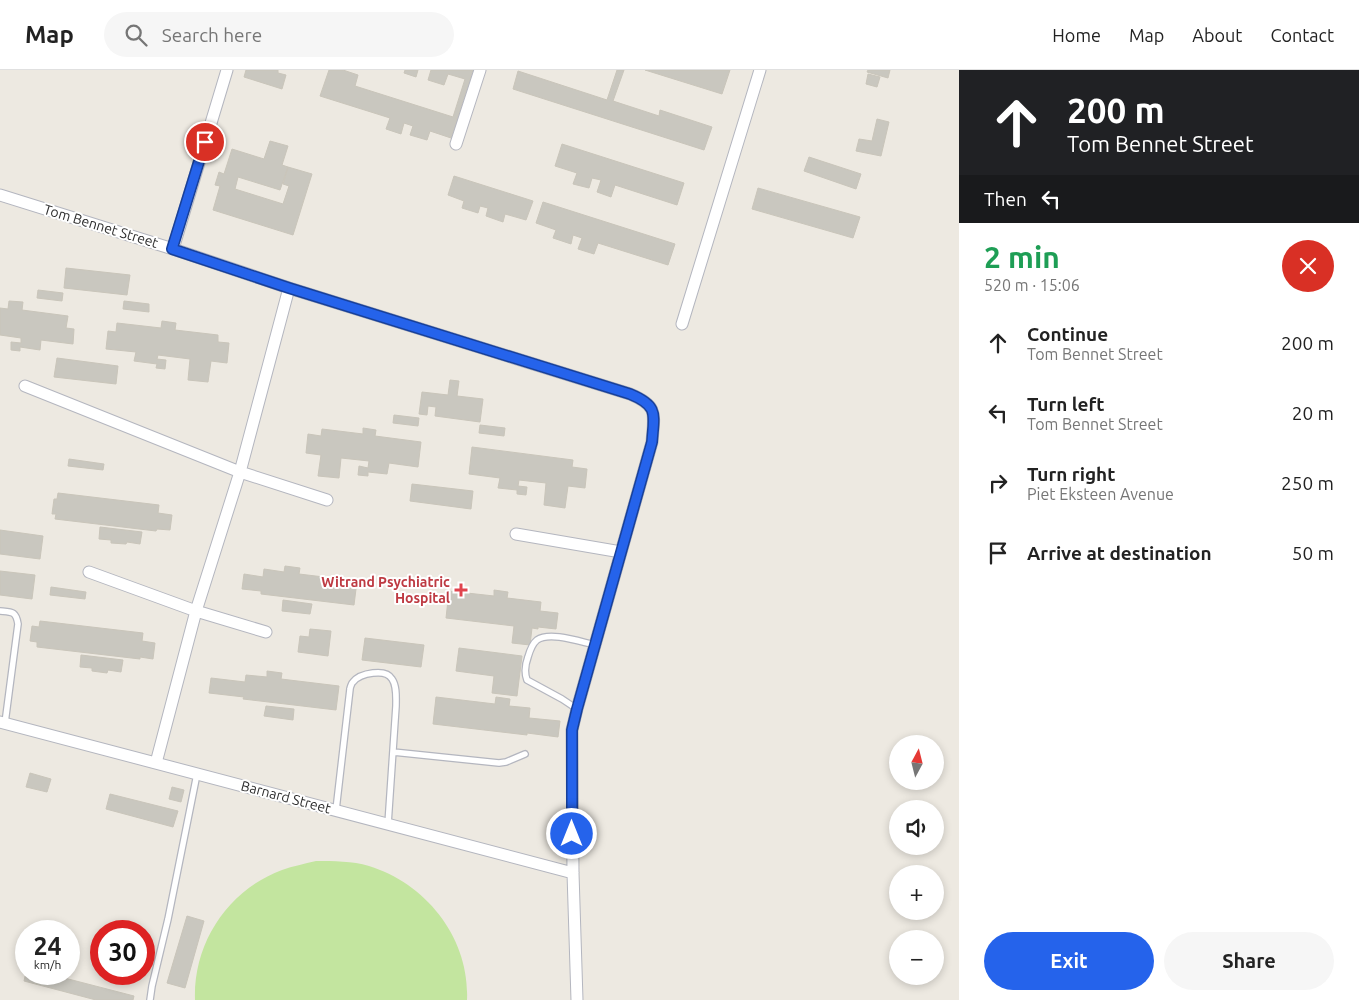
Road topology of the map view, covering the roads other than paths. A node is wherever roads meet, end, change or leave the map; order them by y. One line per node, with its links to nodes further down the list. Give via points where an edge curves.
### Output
1 (227, 70): 6 (street)
2 (480, 70): 4 (street)
3 (760, 70): 8 (street)
4 (456, 144)
5 (0, 195): 6 (street, Tom Bennet Street)
6 (172, 249): 7 (street, Tom Bennet Street)
7 (289, 288): 10 (street); 13 (street, Tom Bennet Street, via 645,401 653,410 652,442)
8 (682, 324)
9 (25, 386): 10 (street)
10 (240, 472): 11 (street); 16 (street)
11 (327, 500)
12 (516, 534): 13 (street)
13 (621, 552): 18 (street)
14 (89, 572): 16 (street)
15 (0, 611): 20 (lane, via 13,612 18,624)
16 (196, 611): 17 (street); 23 (street)
17 (266, 632)
18 (595, 645): 19 (street); 19 (lane, via 568,638 542,638 532,644 525,663 528,680)
19 (577, 709): 27 (street, via 572,730)
20 (2, 723): 23 (street, Barnard Street)
21 (393, 752): 22 (lane, via 499,762); 25 (lane, via 394,681 385,673 359,677 352,682 350,689); 26 (lane)
22 (525, 754)
23 (156, 763): 24 (street, Barnard Street)
24 (197, 774): 25 (street, Barnard Street); 28 (lane)
25 (336, 810): 26 (street, Barnard Street)
26 (388, 824): 27 (street, Barnard Street)
27 (572, 873): 29 (street)
28 (150, 1000)
29 (577, 1000)

